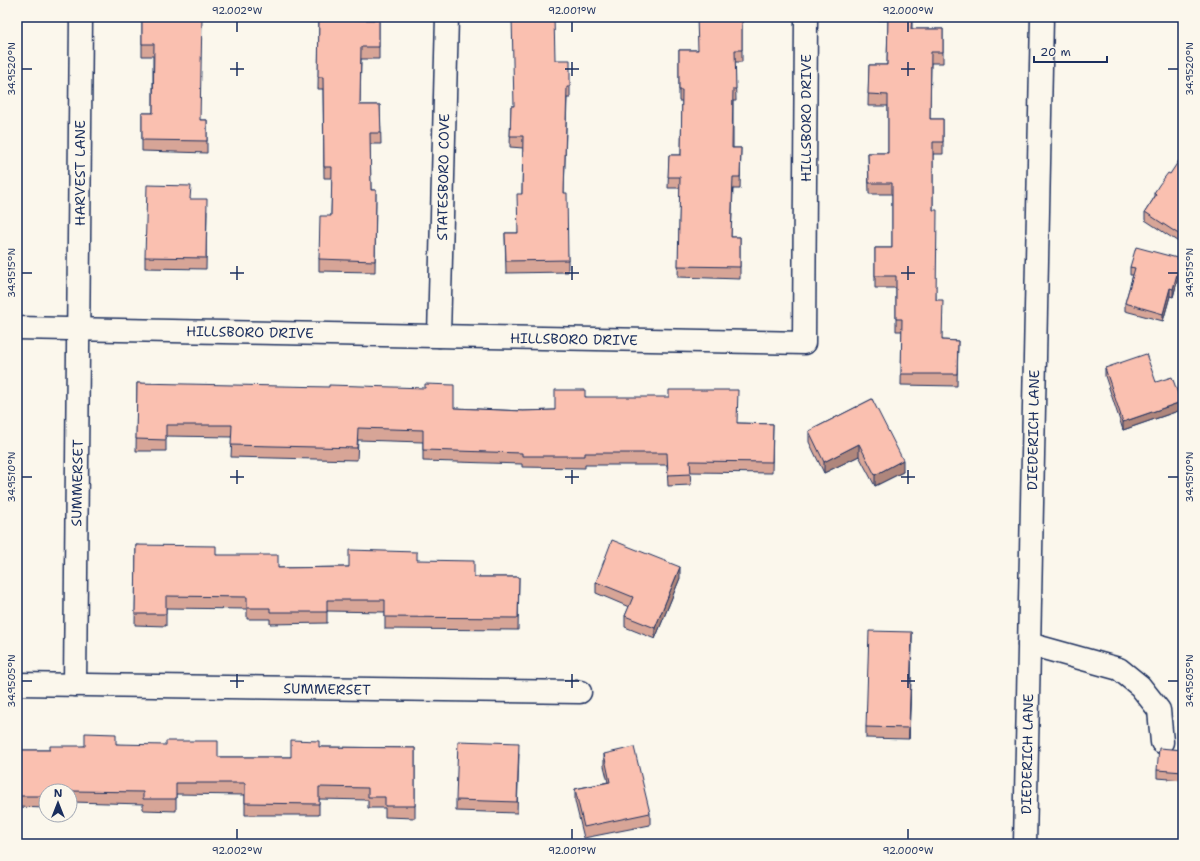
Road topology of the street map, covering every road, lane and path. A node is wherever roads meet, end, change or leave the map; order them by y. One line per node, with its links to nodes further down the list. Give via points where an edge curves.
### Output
1 (80, 17): 6 (street, HARVEST LANE)
2 (447, 17): 7 (street, STATESBORO COVE)
3 (806, 17): 7 (street, HILLSBORO DRIVE, via 804,344)
4 (1042, 17): 8 (street, DIEDERICH LANE)
5 (17, 328): 6 (street, HILLSBORO DRIVE)
6 (79, 329): 7 (street, HILLSBORO DRIVE); 10 (street, SUMMERSET)
7 (440, 336)
8 (1028, 644): 12 (street, via 1120,669 1140,686 1159,710); 13 (street, DIEDERICH LANE)
9 (17, 684): 10 (street, SUMMERSET)
10 (75, 685): 11 (street, SUMMERSET)
11 (580, 692)
12 (1162, 742)
13 (1025, 844)

